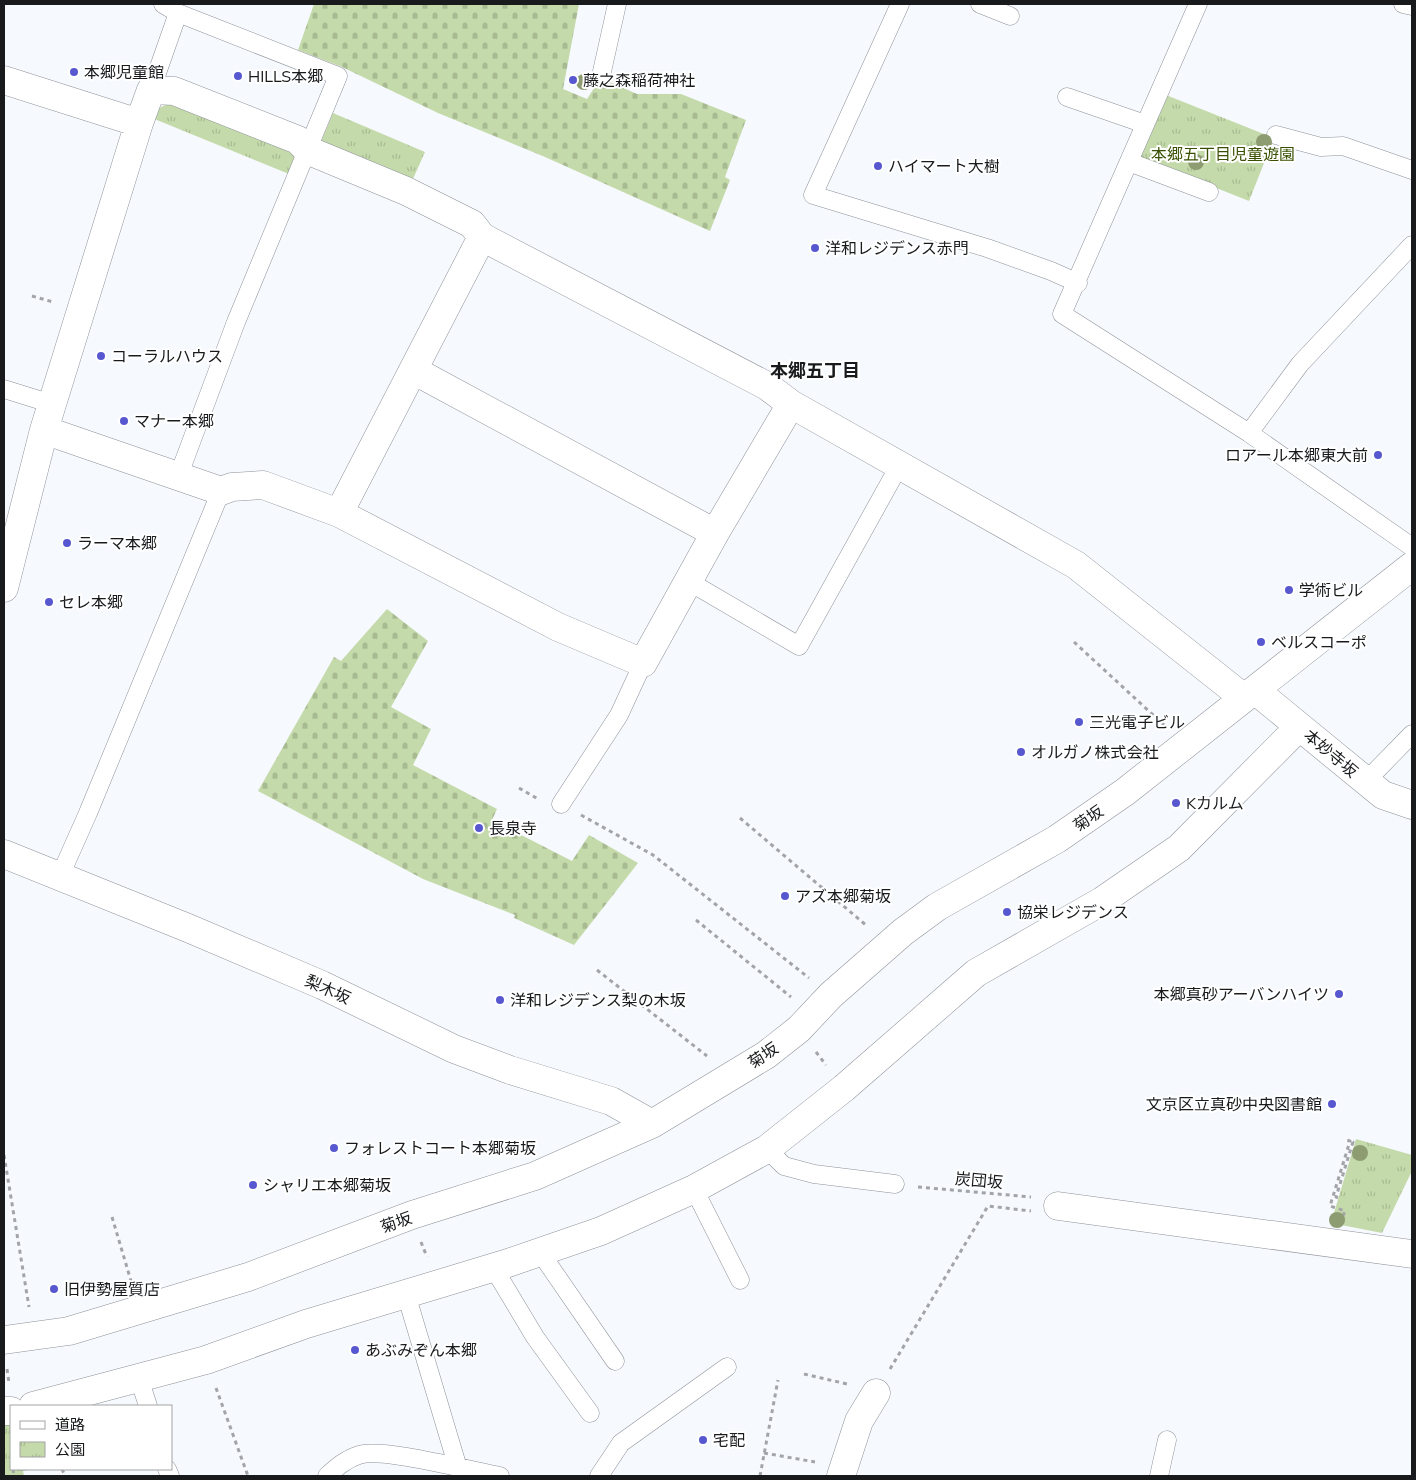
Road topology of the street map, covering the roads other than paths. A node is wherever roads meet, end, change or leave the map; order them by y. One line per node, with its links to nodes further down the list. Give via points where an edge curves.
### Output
1 (616, 4): 9 (lane)
2 (900, 4): 22 (lane, via 813,195 987,248)
3 (980, 4): 8 (lane)
4 (1198, 4): 14 (lane)
5 (1403, 4): 6 (lane)
6 (1412, 6)
7 (170, 8): 11 (lane); 16 (lane, via 338,76)
8 (1010, 16)
9 (601, 76)
10 (4, 80): 13 (street)
11 (151, 90): 13 (street); 16 (street, 本妙寺坂, via 174,91 197,99 298,140)
12 (1067, 97): 14 (lane)
13 (139, 123): 25 (street)
14 (1145, 124): 17 (lane)
15 (1276, 135): 18 (lane, via 1321,147 1343,146)
16 (307, 150): 20 (street, 本妙寺坂, via 406,191 472,224); 30 (lane, via 236,322)
17 (1129, 162): 19 (lane); 22 (lane)
18 (1412, 170)
19 (1209, 192)
20 (482, 237): 23 (street); 26 (street, 本妙寺坂, via 767,386)
21 (1412, 245): 28 (lane, via 1300,364)
22 (1078, 283): 28 (lane, via 1062,314)
23 (413, 370): 32 (street); 33 (street)
24 (4, 389): 25 (lane)
25 (52, 404): 27 (street)
26 (791, 404): 29 (street, 本妙寺坂); 33 (street)
27 (44, 430): 30 (street); 37 (street)
28 (1249, 432): 34 (lane)
29 (899, 466): 36 (lane, via 799,646); 39 (street, 本妙寺坂, via 1076,565)
30 (178, 477): 31 (street)
31 (221, 492): 32 (street, via 232,487 263,486); 46 (lane)
32 (339, 513): 38 (street, via 558,627)
33 (715, 533): 36 (street)
34 (1412, 547)
35 (1412, 566): 39 (street, 菊坂)
36 (688, 581): 38 (street)
37 (4, 588)
38 (643, 663): 43 (lane, via 619,715)
39 (1250, 694): 40 (street, 本妙寺坂); 47 (street, 菊坂, via 1125,792 1057,839 937,907 889,945 766,1055)
40 (1299, 727): 42 (street, 本妙寺坂); 48 (street, via 1179,848 1102,900 976,973 844,1088)
41 (1412, 734): 42 (lane)
42 (1365, 782): 44 (street, 本妙寺坂, via 1383,795)
43 (561, 804)
44 (1412, 806)
45 (4, 854): 46 (street, 梨木坂)
46 (60, 876): 47 (street, 梨木坂, via 322,985 454,1049 611,1101)
47 (652, 1124): 57 (street, 菊坂, via 534,1176 412,1215 248,1277 70,1331 34,1336)
48 (767, 1149): 49 (lane, via 784,1166 814,1174); 50 (street)
49 (896, 1184)
50 (694, 1189): 52 (street, via 601,1231); 55 (lane)
51 (1058, 1206): 53 (street)
52 (540, 1252): 54 (street); 58 (lane)
53 (1412, 1254)
54 (493, 1267): 56 (street); 64 (lane, via 535,1337)
55 (740, 1280)
56 (406, 1294): 60 (street, via 306,1324 206,1360); 66 (lane)
57 (5, 1352)
58 (615, 1361)
59 (727, 1367): 70 (lane, via 621,1443)
60 (139, 1378): 62 (street); 63 (lane)
61 (876, 1393): 67 (street, via 859,1422)
62 (38, 1405)
63 (148, 1405)
64 (590, 1412)
65 (1167, 1440): 71 (lane)
66 (458, 1468): 68 (lane, via 382,1453 361,1454 344,1461); 69 (lane)
67 (843, 1472)
68 (327, 1476)
69 (500, 1476)
70 (599, 1476)
71 (1160, 1476)

